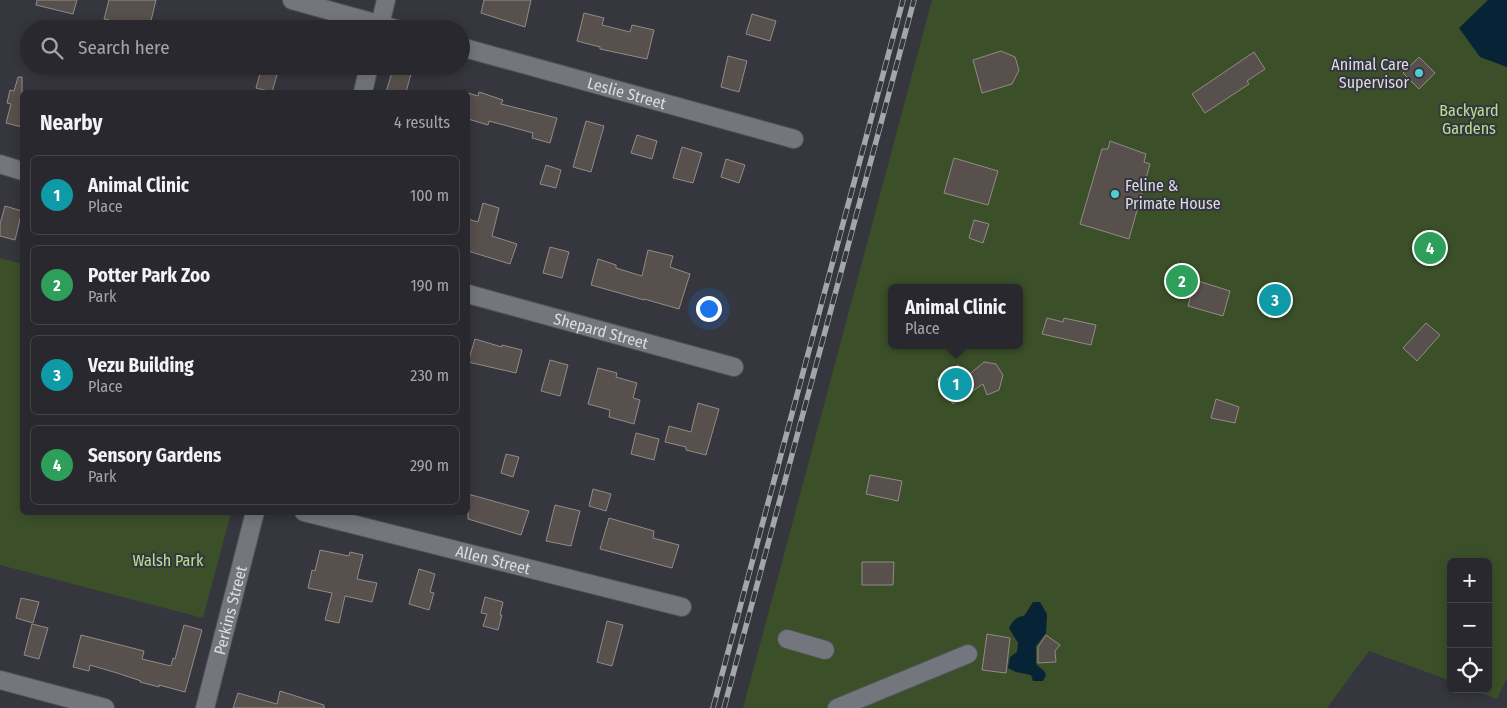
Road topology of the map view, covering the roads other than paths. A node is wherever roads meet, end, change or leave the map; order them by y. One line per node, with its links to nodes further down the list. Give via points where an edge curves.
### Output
1 (292, 0): 3 (street)
2 (386, 0): 4 (street)
3 (361, 20)
4 (385, 20)
5 (470, 49): 8 (street, Leslie Street)
6 (367, 75): 7 (street)
7 (363, 90)
8 (794, 139)
9 (0, 164): 10 (street)
10 (20, 169)
11 (470, 295): 12 (street, Shepard Street)
12 (734, 367)
13 (254, 515): 21 (street, Perkins Street)
14 (316, 515): 15 (street, Allen Street)
15 (682, 607)
16 (787, 639): 17 (street)
17 (825, 650)
18 (968, 654): 22 (street)
19 (0, 680): 20 (street)
20 (105, 708)
21 (205, 708)
22 (837, 708)

